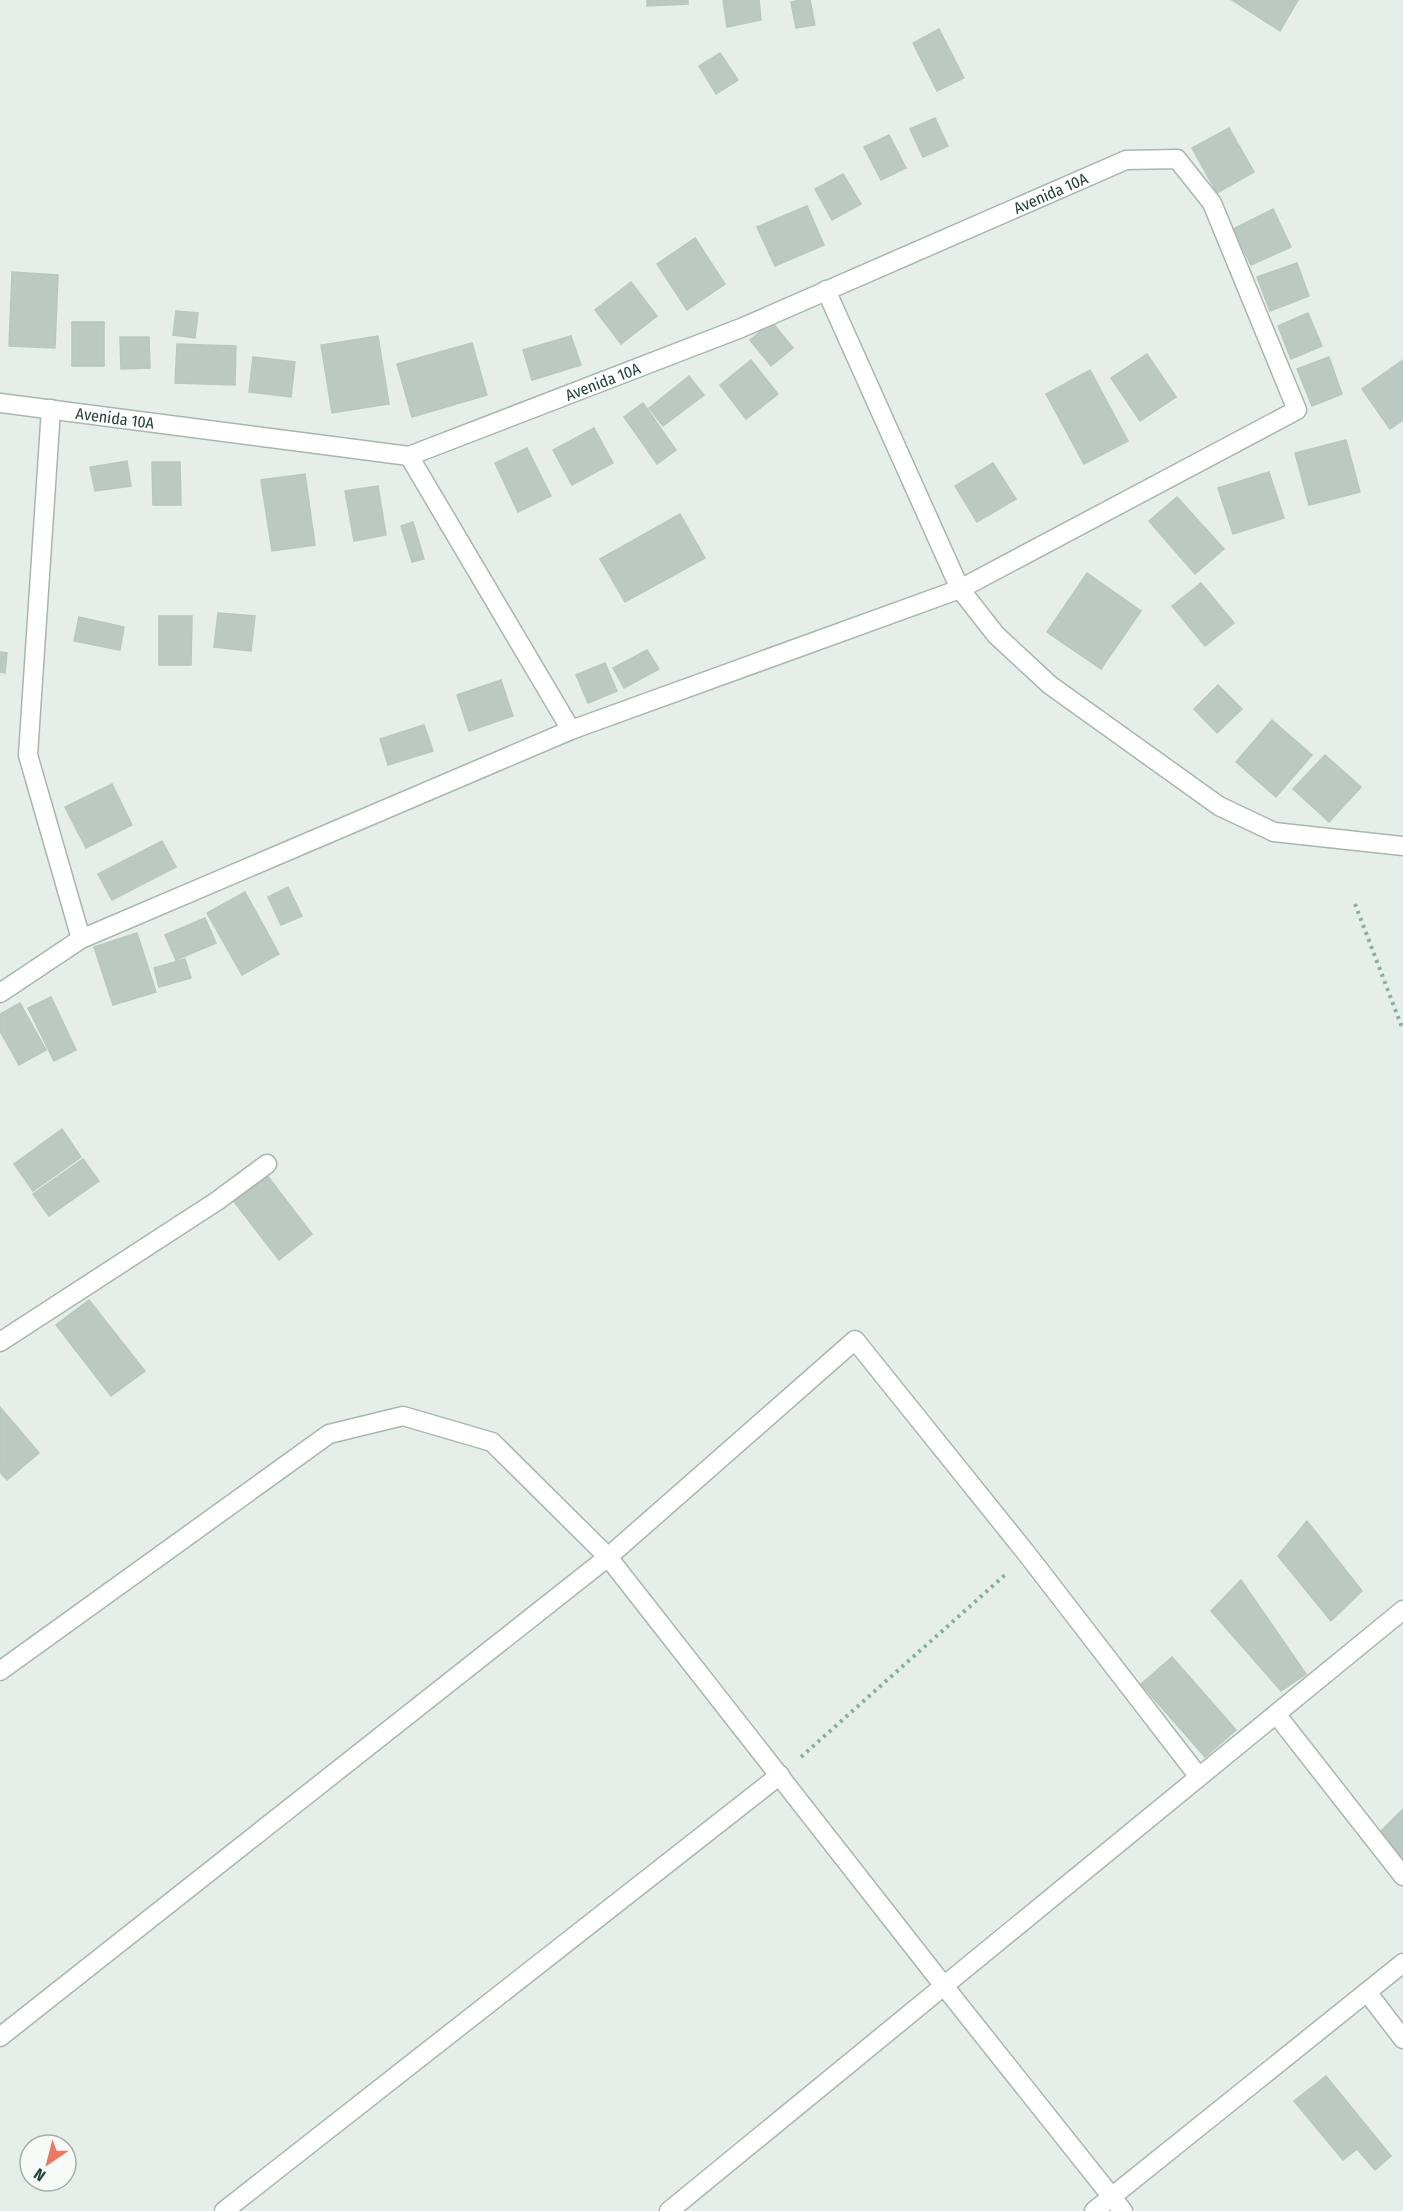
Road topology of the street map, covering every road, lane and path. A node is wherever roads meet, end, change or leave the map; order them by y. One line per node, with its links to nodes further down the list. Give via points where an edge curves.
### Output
1 (826, 290): 4 (street, Avenida 10A, via 741,328); 5 (street); 5 (street, Avenida 10A, via 1126,160 1177,159 1212,202 1297,410)
2 (0, 403): 3 (street, Avenida 10A)
3 (51, 409): 4 (street, Avenida 10A); 9 (street, via 28,755)
4 (409, 456): 6 (street)
5 (960, 589): 6 (street); 7 (street, via 996,635 1050,685 1219,806 1274,832)
6 (571, 730): 9 (street)
7 (1403, 846)
8 (1355, 904): 11 (path)
9 (81, 939): 10 (street)
10 (0, 993)
11 (1403, 1030)
12 (267, 1164): 13 (street, via 217,1201)
13 (0, 1342)
14 (1027, 1554): 15 (street, via 855,1340); 19 (path); 20 (street)
15 (608, 1557): 17 (street, via 492,1442 403,1416 329,1434); 19 (street); 25 (street)
16 (1403, 1610): 18 (street)
17 (0, 1671)
18 (1276, 1714): 20 (street); 21 (street)
19 (780, 1775): 23 (street); 28 (street)
20 (1199, 1777): 23 (street)
21 (1403, 1876)
22 (1403, 1963): 24 (street)
23 (944, 1986): 27 (street); 29 (street)
24 (1367, 1992): 26 (street); 27 (street)
25 (0, 2037)
26 (1403, 2039)
27 (1118, 2204): 30 (street)
28 (224, 2211)
29 (669, 2211)
30 (1094, 2211)

